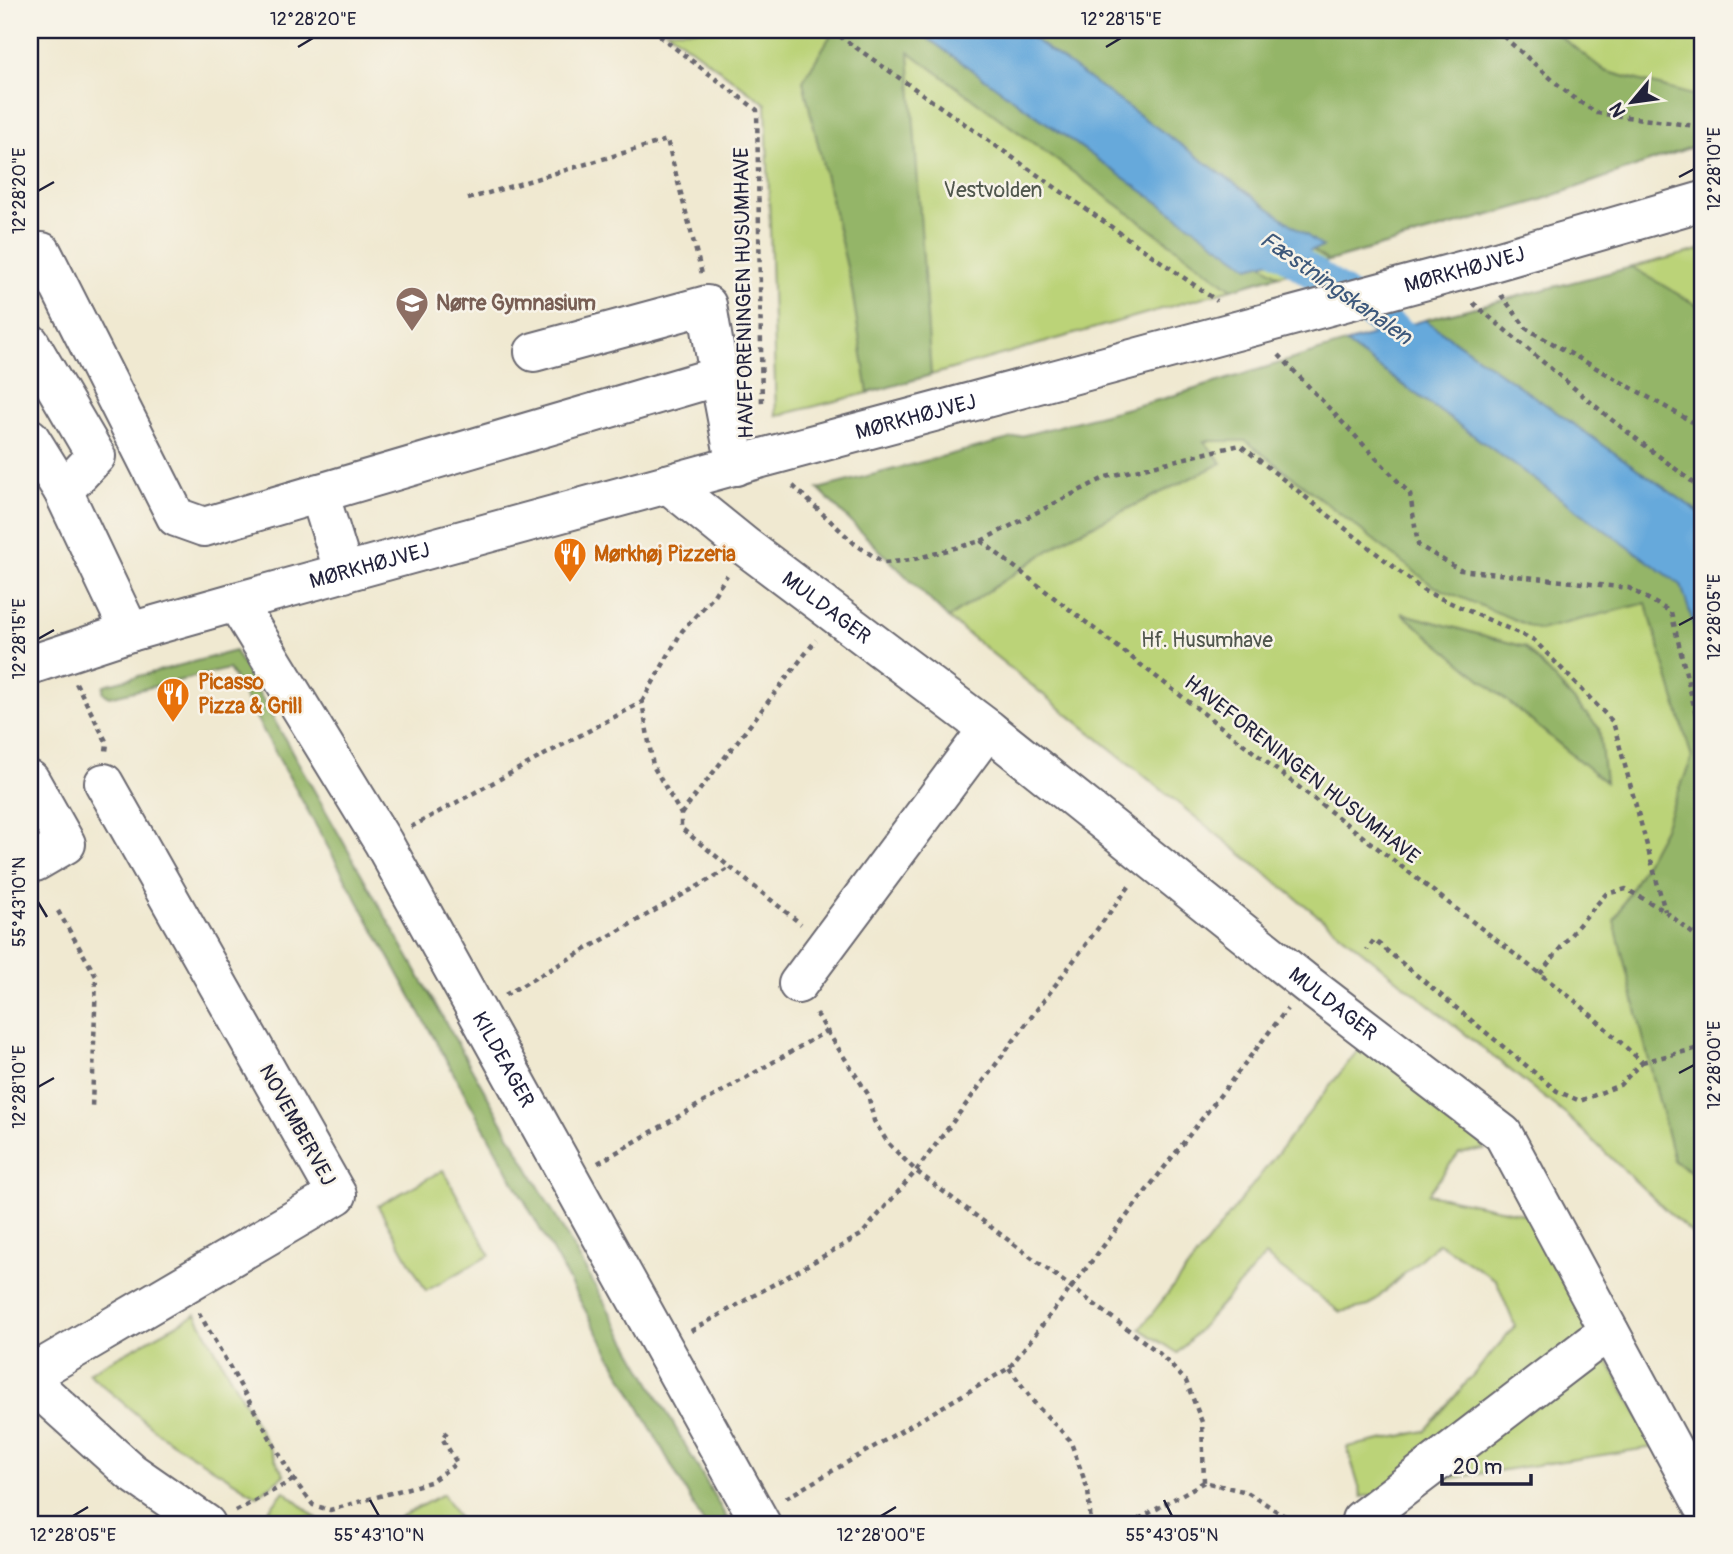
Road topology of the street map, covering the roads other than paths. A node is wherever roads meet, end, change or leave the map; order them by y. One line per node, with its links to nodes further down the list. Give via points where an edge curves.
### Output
1 (1703, 201): 7 (street, MØRKHØJVEJ, via 1479,266)
2 (42, 253): 10 (street, via 176,517 204,527)
3 (30, 343): 9 (street, via 96,456)
4 (534, 352): 5 (street, via 707,305)
5 (719, 376): 7 (street); 10 (street)
6 (30, 438): 9 (street)
7 (749, 462): 8 (street, MØRKHØJVEJ)
8 (668, 484): 11 (street, MØRKHØJVEJ); 15 (street, MULDAGER)
9 (63, 491): 13 (street)
10 (320, 493): 11 (street)
11 (344, 573): 12 (street, MØRKHØJVEJ)
12 (236, 602): 13 (street, MØRKHØJVEJ); 25 (street, KILDEAGER, via 383,842)
13 (130, 632): 14 (street, MØRKHØJVEJ)
14 (46, 660)
15 (988, 729): 19 (street); 20 (street, MULDAGER, via 1503,1134)
16 (30, 780): 18 (street, via 66,844)
17 (104, 783): 21 (street, NOVEMBERVEJ, via 337,1195)
18 (35, 862)
19 (798, 984)
20 (1610, 1333): 23 (street, MULDAGER); 26 (street, via 1372,1511 1361,1520)
21 (30, 1375)
22 (30, 1381): 24 (street, via 131,1472)
23 (1703, 1505)
24 (220, 1518)
25 (759, 1520)
26 (1363, 1524)

